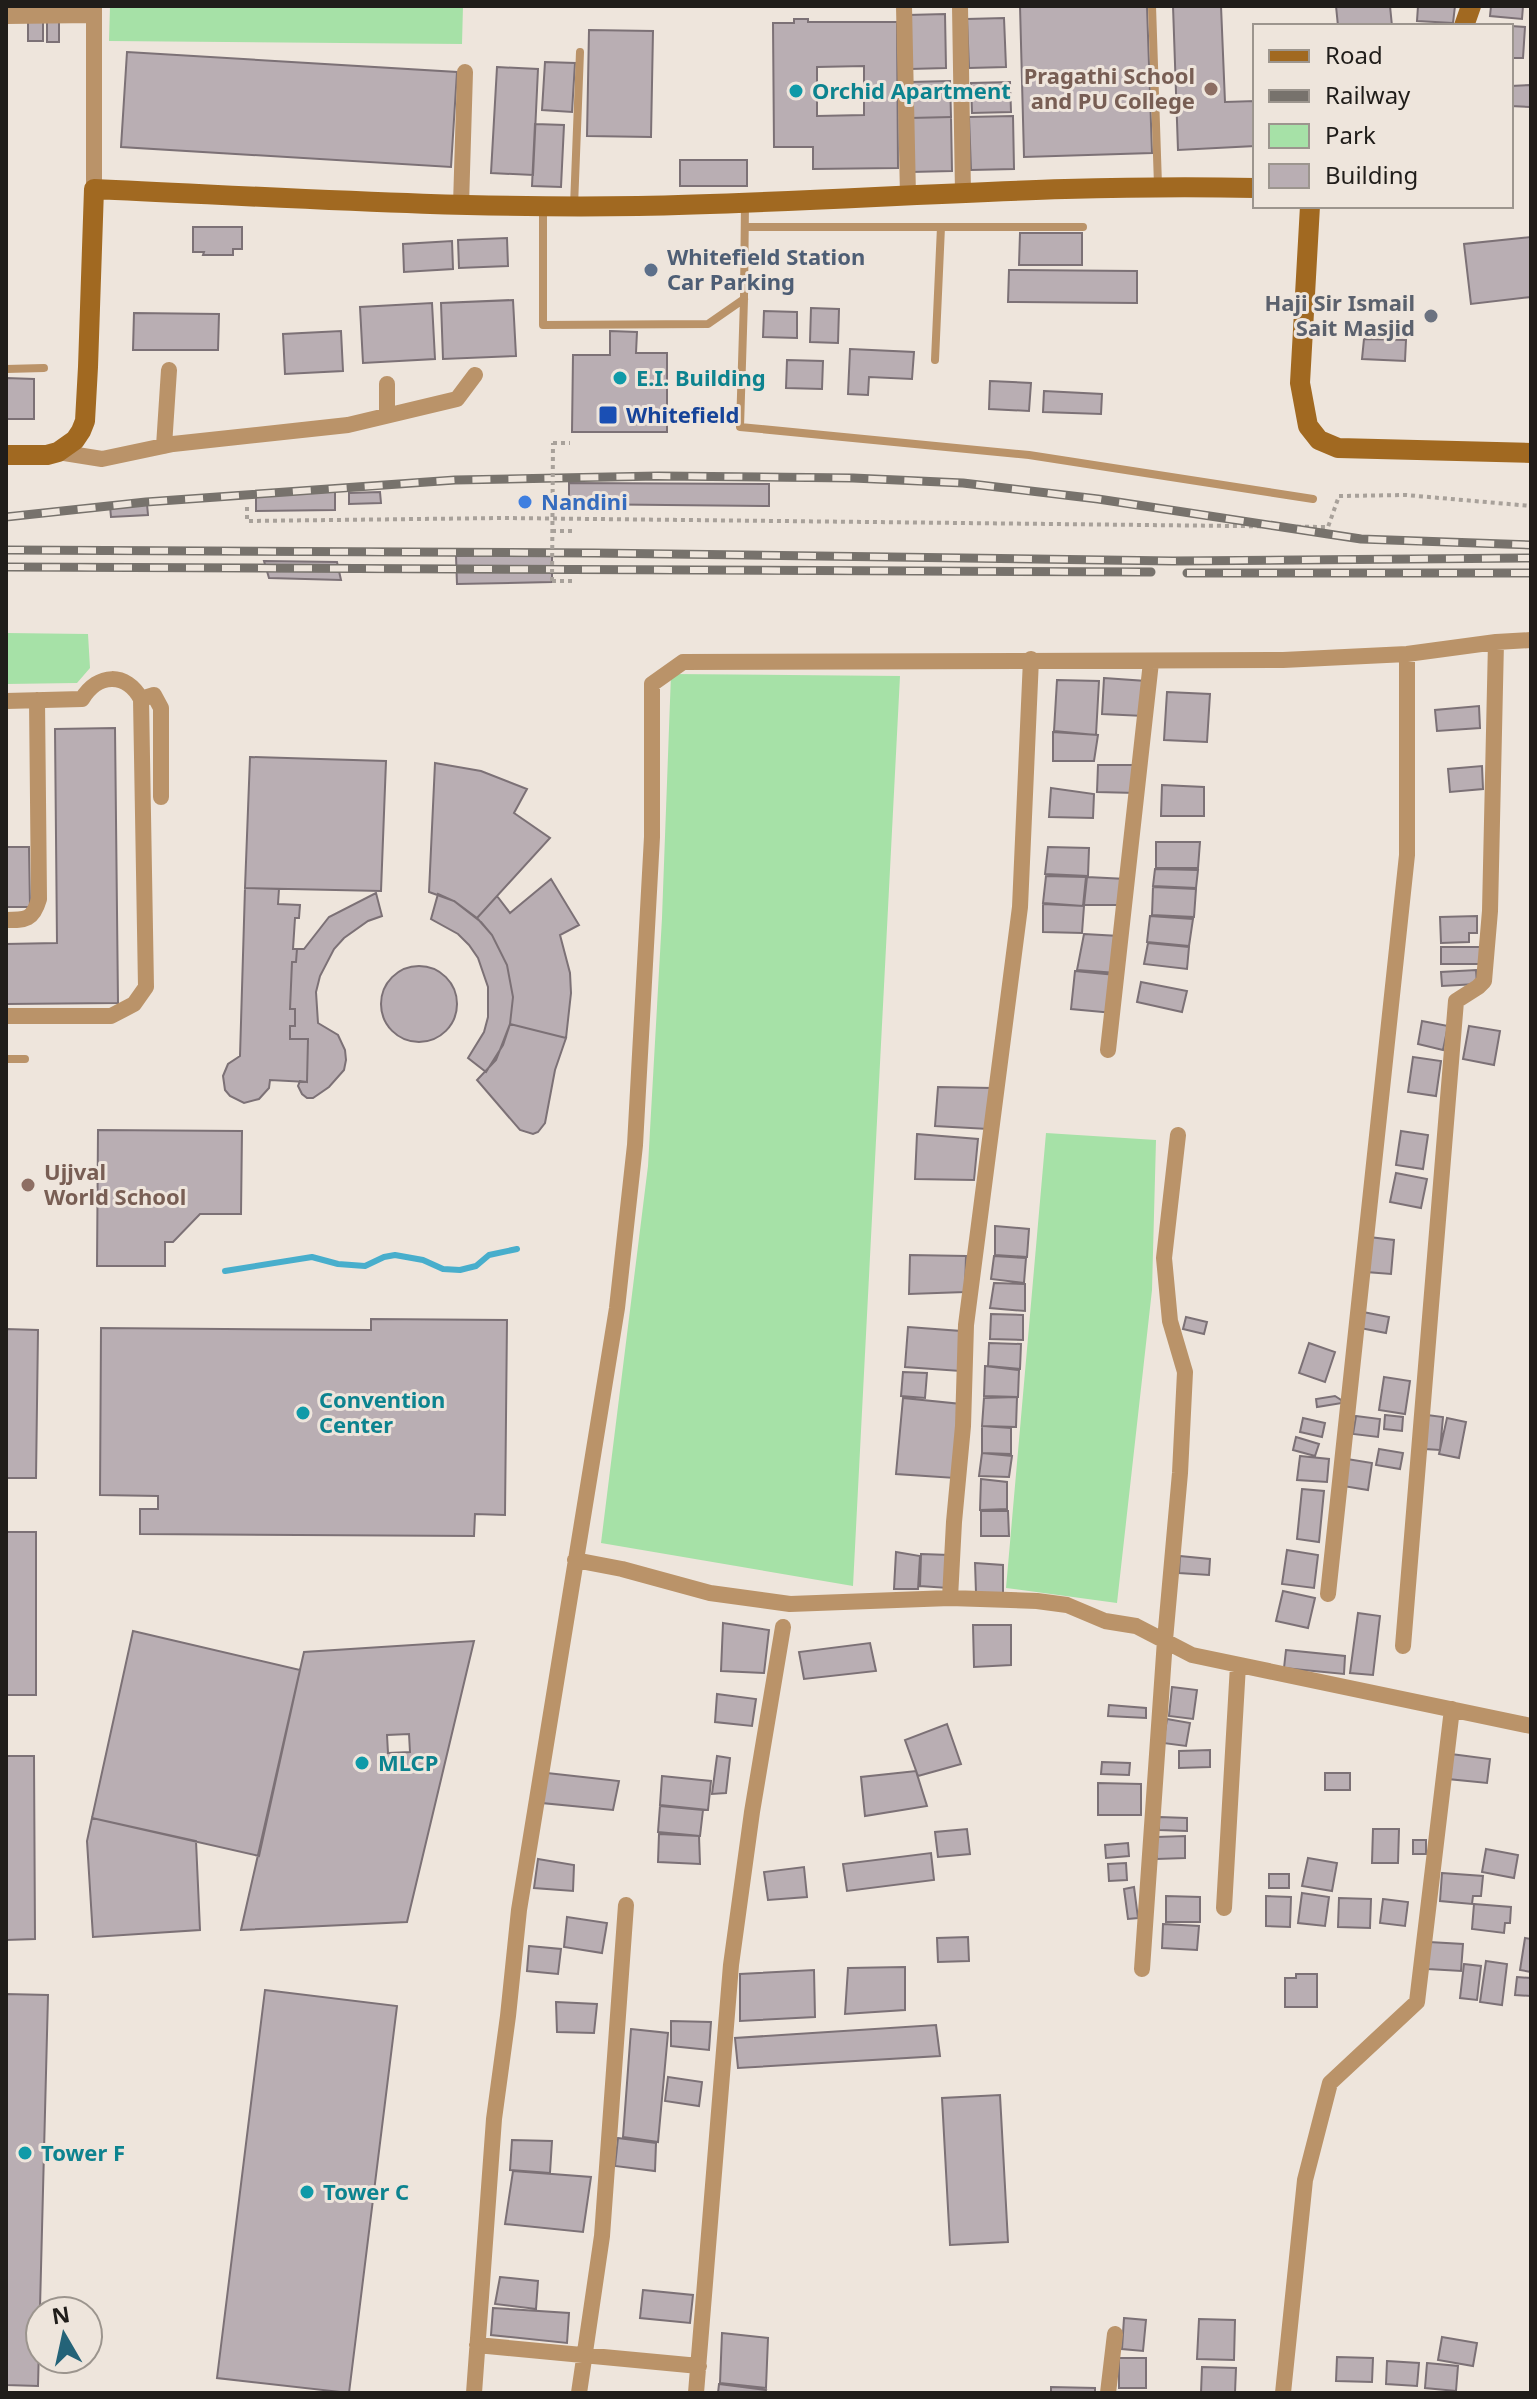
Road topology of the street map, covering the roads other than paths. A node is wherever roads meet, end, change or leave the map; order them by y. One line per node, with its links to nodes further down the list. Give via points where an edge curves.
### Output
1 (904, 6): 12 (street)
2 (960, 6): 11 (street)
3 (1152, 6): 8 (lane)
4 (94, 11): 5 (street); 10 (street)
5 (6, 16)
6 (580, 52): 16 (lane)
7 (465, 72): 14 (street)
8 (1158, 186): 9 (street); 11 (street)
9 (1253, 188)
10 (94, 189): 14 (street); 30 (street, via 85,421 75,440)
11 (963, 193): 12 (street)
12 (908, 196): 13 (street)
13 (745, 203): 16 (street); 18 (lane)
14 (461, 205): 15 (street)
15 (543, 206): 16 (street); 21 (lane, via 543,325 708,324)
16 (574, 206)
17 (1310, 208): 31 (street, via 1300,383 1308,426 1319,440 1338,448)
18 (745, 227): 19 (lane); 21 (lane)
19 (941, 227): 20 (lane); 22 (lane)
20 (1083, 227)
21 (744, 299): 33 (lane, via 740,427 1029,455)
22 (935, 360)
23 (44, 368): 24 (lane)
24 (6, 369)
25 (169, 370): 29 (street)
26 (475, 375): 28 (street, via 457,399)
27 (387, 384): 28 (street)
28 (387, 415): 29 (street, via 348,425)
29 (164, 446): 30 (street, via 102,459)
30 (58, 452): 32 (street)
31 (1531, 453)
32 (6, 455)
33 (1313, 499)
34 (1531, 640): 35 (street)
35 (1496, 642): 36 (street); 54 (street, via 1488,939 1484,981 1456,1001)
36 (1407, 654): 38 (street); 50 (street, via 1407,855)
37 (1031, 659): 38 (street); 49 (street, via 683,662 652,684 652,837 635,1145 617,1308); 51 (street, via 1020,907 966,1325)
38 (1151, 662): 45 (street)
39 (141, 699): 40 (street, via 130,685 112,679 94,684 82,699); 42 (street, via 154,695 161,708); 44 (street, via 146,987 134,1004 111,1016)
40 (37, 700): 41 (street); 43 (street, via 39,899 29,918)
41 (6, 701)
42 (161, 797)
43 (6, 920)
44 (6, 1016)
45 (1108, 1050)
46 (6, 1059): 47 (lane)
47 (25, 1059)
48 (1178, 1135): 53 (street, via 1164,1258 1170,1321 1185,1372)
49 (575, 1560): 51 (street, via 710,1593 790,1604); 62 (street, via 519,1910 494,2119)
50 (1328, 1594)
51 (950, 1598): 53 (street, via 1067,1605)
52 (783, 1627): 64 (street, via 731,1965)
53 (1165, 1640): 55 (street, via 1192,1655); 60 (street)
54 (1403, 1646)
55 (1238, 1665): 56 (street); 59 (street)
56 (1452, 1709): 57 (street); 69 (street, via 1417,2002 1330,2083 1305,2180)
57 (1531, 1726)
58 (626, 1905): 63 (street, via 602,2236)
59 (1224, 1908)
60 (1142, 1969)
61 (1115, 2334): 68 (street)
62 (477, 2345): 63 (street); 65 (street)
63 (584, 2354): 64 (street); 66 (street)
64 (699, 2366): 67 (street)
65 (474, 2393)
66 (579, 2393)
67 (696, 2393)
68 (1108, 2393)
69 (1283, 2393)

